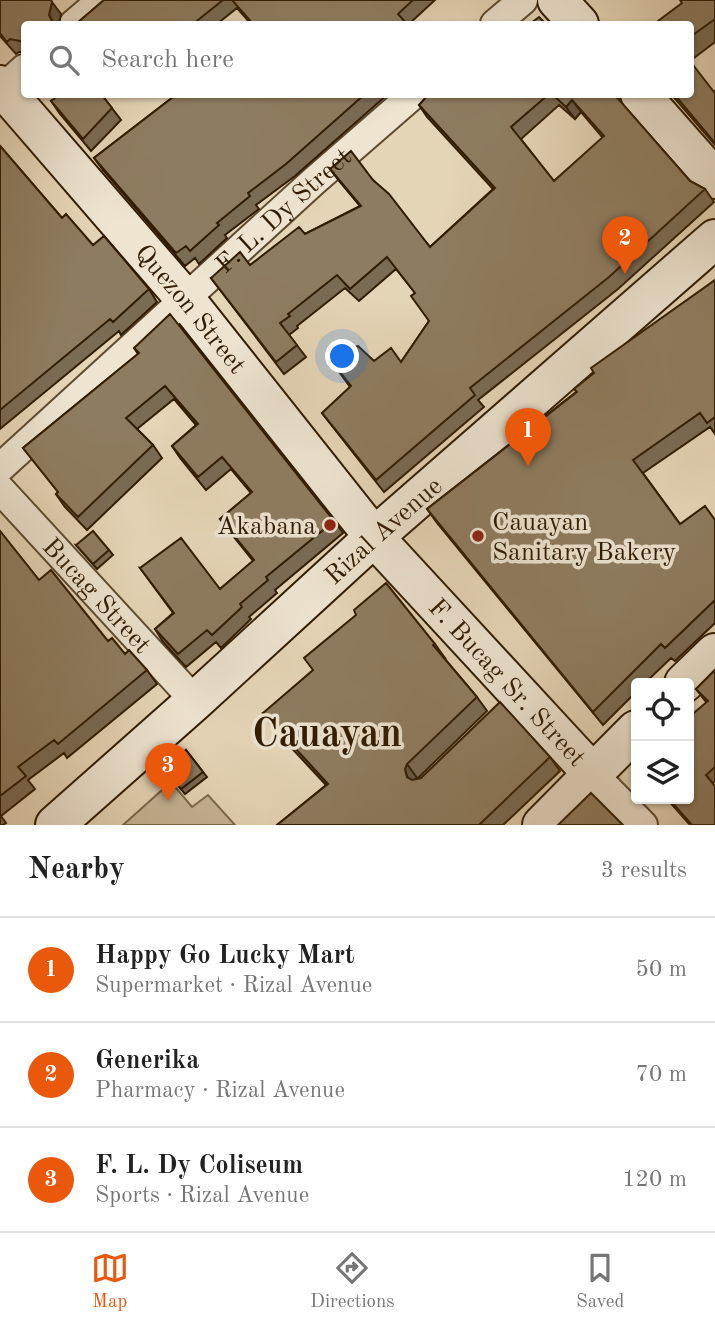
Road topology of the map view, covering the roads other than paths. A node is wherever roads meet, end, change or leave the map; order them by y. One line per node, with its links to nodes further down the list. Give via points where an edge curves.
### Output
1 (102, 0): 4 (street)
2 (523, 0): 5 (street)
3 (557, 0): 6 (main road)
4 (78, 21)
5 (498, 21)
6 (576, 21)
7 (7, 83): 12 (main road, Quezon Street)
8 (409, 98): 12 (street, F. L. Dy Street)
9 (644, 98): 10 (main road)
10 (715, 179)
11 (715, 239): 15 (main road, Rizal Avenue)
12 (186, 300): 13 (street, F. L. Dy Street); 15 (main road, Quezon Street)
13 (0, 468)
14 (0, 489): 18 (street, Bucag Street)
15 (374, 537): 18 (main road, Rizal Avenue); 20 (main road, F. Bucag Sr. Street)
16 (715, 653): 17 (main road)
17 (689, 678)
18 (195, 702): 21 (main road, Rizal Avenue)
19 (631, 735): 20 (main road)
20 (592, 774): 22 (main road); 23 (street, F. Bucag Sr. Street)
21 (55, 825)
22 (541, 825)
23 (643, 825)

